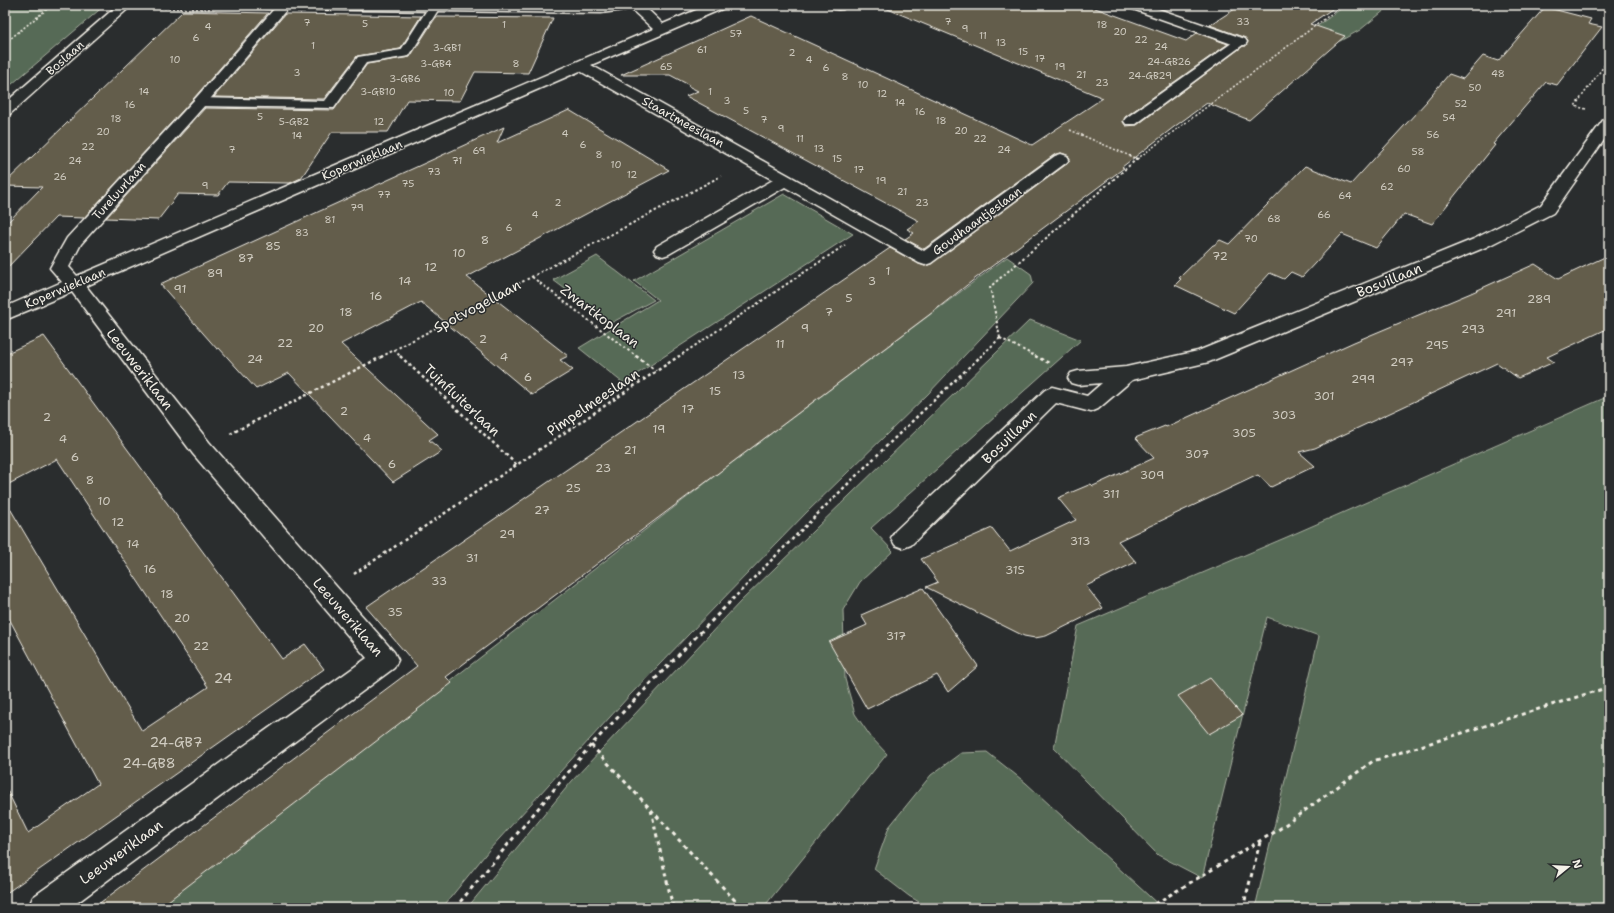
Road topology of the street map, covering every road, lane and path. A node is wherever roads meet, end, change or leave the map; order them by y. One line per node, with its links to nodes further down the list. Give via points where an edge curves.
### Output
1 (221, 5): 10 (path, via 208,9)
2 (267, 5): 3 (street)
3 (284, 5): 11 (street); 17 (street, Tureluurlaan)
4 (630, 5): 11 (street, via 601,9)
5 (635, 5): 12 (street)
6 (719, 5): 12 (street, Koperwieklaan)
7 (1135, 5): 13 (street)
8 (1343, 5): 24 (path)
9 (52, 6): 10 (path); 14 (path)
10 (124, 6): 19 (street, Boslaan)
11 (434, 8): 17 (lane, via 405,53 362,60 329,105)
12 (662, 30): 16 (street, Koperwieklaan)
13 (1240, 42): 20 (lane)
14 (5, 43)
15 (1609, 59): 18 (path, via 1575,106)
16 (580, 65): 25 (street, Staartmeeslaan); 30 (street, Koperwieklaan)
17 (200, 102): 30 (street, Tureluurlaan, via 73,242 60,268)
18 (1589, 110)
19 (5, 111)
20 (1131, 121)
21 (1609, 122): 35 (street, Bosuillaan, via 1547,209 1480,243 1202,357)
22 (1070, 130): 24 (path)
23 (1060, 159): 27 (street, Goudhaantjeslaan, via 925,259)
24 (1137, 159): 32 (path, via 990,287)
25 (751, 160): 26 (street, Staartmeeslaan); 29 (path, Spotvogellaan)
26 (786, 180): 27 (street, Goudhaantjeslaan); 28 (street)
27 (871, 228): 34 (path, Pimpelmeeslaan)
28 (663, 250)
29 (532, 277): 33 (path, Spotvogellaan); 34 (path, Zwartkoplaan)
30 (75, 284): 31 (street, Koperwieklaan); 37 (street, Leeuweriklaan)
31 (5, 314)
32 (1000, 338): 36 (path); 42 (path, via 832,498)
33 (394, 350): 37 (path, Spotvogellaan); 38 (path, Tuinfluiterlaan)
34 (656, 372): 38 (path, Pimpelmeeslaan)
35 (1126, 374): 36 (street, Bosuillaan); 39 (street, Bosuillaan, via 1091,404 1052,395)
36 (1078, 378)
37 (201, 448): 40 (street, Leeuweriklaan)
38 (517, 465): 40 (path, Pimpelmeeslaan)
39 (903, 538)
40 (327, 592): 45 (street, Leeuweriklaan, via 385,660)
41 (1609, 687): 44 (path, via 1373,761)
42 (591, 745): 43 (path); 46 (path)
43 (651, 810): 47 (path); 48 (path)
44 (1260, 841): 49 (path); 50 (path)
45 (44, 908)
46 (455, 908)
47 (673, 908)
48 (740, 908)
49 (1148, 908)
50 (1243, 908)

